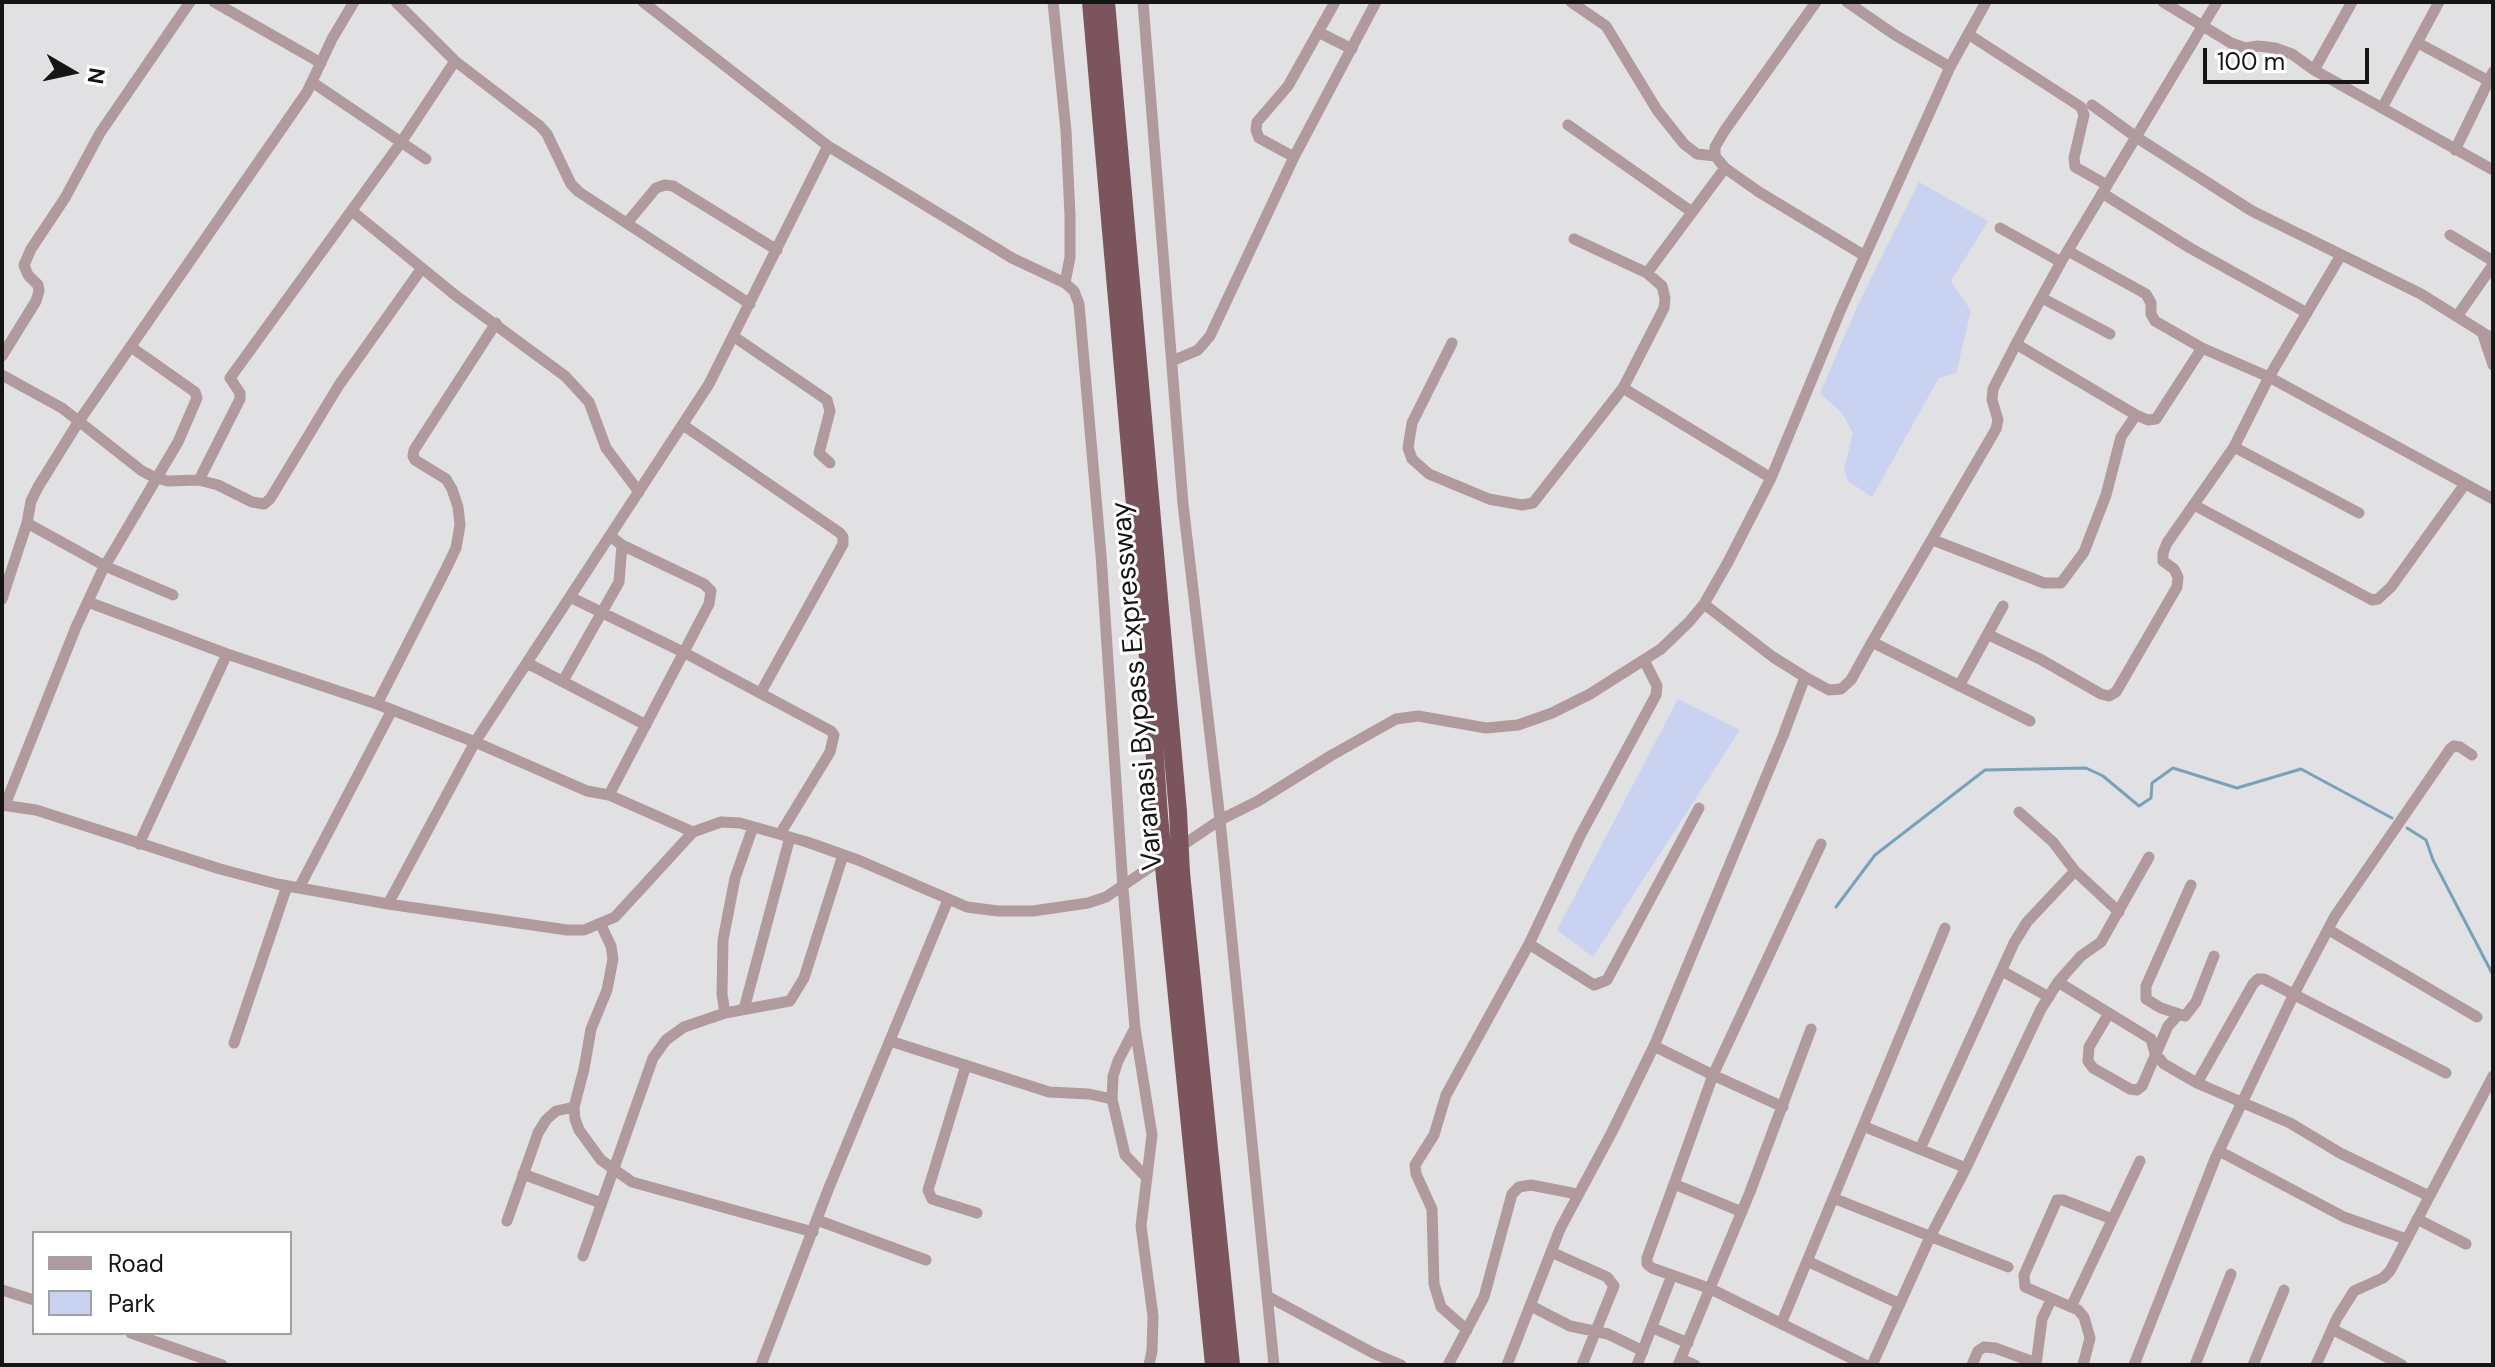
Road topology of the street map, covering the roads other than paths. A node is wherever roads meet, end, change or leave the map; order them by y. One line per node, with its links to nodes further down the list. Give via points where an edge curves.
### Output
1 (190, 2): 72 (street, via 100,133 31,249 24,265 39,291)
2 (214, 2): 26 (street)
3 (354, 2): 26 (street)
4 (396, 2): 25 (street)
5 (643, 2): 36 (street)
6 (1053, 2): 58 (street, via 1070,215)
7 (1091, 2): 123 (highway, Varanasi Bypass Expressway, via 1146,631)
8 (1106, 2): 123 (highway, Varanasi Bypass Expressway)
9 (1143, 2): 73 (street)
10 (1335, 2): 21 (street)
11 (1376, 2): 24 (street)
12 (1571, 2): 38 (street, via 1606,26 1684,144 1697,154)
13 (1816, 2): 38 (street, via 1725,130)
14 (1847, 2): 27 (street)
15 (1986, 2): 22 (street)
16 (2163, 2): 20 (street)
17 (2217, 2): 20 (street)
18 (2352, 2): 28 (street)
19 (2439, 2): 23 (street)
20 (2202, 26): 28 (street, via 2245,48 2292,54); 34 (street)
21 (1318, 32): 24 (street); 39 (street, via 1288,86 1257,122 1259,138)
22 (1968, 34): 27 (street); 43 (street, via 2081,107 2075,167)
23 (2418, 43): 29 (street); 32 (street)
24 (1352, 49): 39 (street)
25 (455, 61): 35 (street); 46 (street, via 540,126 571,184)
26 (321, 63): 30 (street)
27 (1950, 67): 53 (street)
28 (2314, 70): 32 (street)
29 (2491, 77): 37 (street)
30 (312, 82): 35 (street); 70 (street)
31 (2092, 105): 34 (street)
32 (2382, 108): 37 (street)
33 (1568, 125): 45 (street)
34 (2136, 137): 43 (street); 52 (street, via 2252,211)
35 (402, 141): 40 (street); 44 (street)
36 (828, 146): 50 (street); 58 (street, via 1012,258)
37 (2455, 150): 42 (street)
38 (1715, 156): 41 (street)
39 (1294, 157): 73 (street, via 1210,336 1198,350)
40 (426, 159)
41 (1725, 168): 45 (street); 53 (street)
42 (2493, 170)
43 (2105, 189): 51 (street); 61 (street, via 2190,248)
44 (352, 211): 56 (street); 85 (street, via 230,378 240,399)
45 (1692, 212): 57 (street)
46 (627, 223): 50 (street, via 656,188 673,186); 60 (street)
47 (2000, 228): 54 (street)
48 (2450, 235): 55 (street)
49 (1574, 239): 57 (street)
50 (777, 250): 60 (street)
51 (2068, 251): 54 (street); 71 (street, via 2146,294 2155,321)
52 (2341, 255): 61 (street); 62 (street)
53 (1865, 256): 84 (street)
54 (2061, 262): 59 (street)
55 (2493, 263): 62 (street)
56 (422, 268): 63 (street); 85 (street, via 339,385 267,502 259,505)
57 (1647, 273): 77 (street, via 1662,286 1664,308)
58 (1065, 283): 136 (street, via 1079,304)
59 (2042, 298): 65 (street); 69 (street)
60 (750, 304): 66 (street)
61 (2307, 313): 76 (street)
62 (2458, 315): 64 (street)
63 (496, 323): 87 (street, via 582,392 606,448); 113 (street, via 414,450 415,460 446,479 460,525 451,559)
64 (2481, 331): 67 (street); 74 (street)
65 (2110, 334)
66 (733, 336): 80 (street); 82 (street, via 827,400 830,411 819,453)
67 (2493, 339)
68 (1452, 343): 77 (street, via 1412,423 1408,448 1429,474 1489,499 1533,503)
69 (2016, 344): 78 (street); 93 (street, via 1993,389 1996,429)
70 (131, 347): 79 (street); 83 (street, via 197,398)
71 (2202, 348): 76 (street); 78 (street, via 2156,419)
72 (2, 356)
73 (1172, 361): 124 (street)
74 (2493, 365)
75 (2, 375): 79 (street)
76 (2269, 377): 81 (street); 86 (street)
77 (1623, 388): 84 (street)
78 (2136, 415): 93 (street, via 2116,449 2106,495 2084,552 2061,583 2044,583)
79 (79, 421): 83 (street); 91 (street, via 38,487)
80 (683, 425): 87 (street); 112 (street, via 843,537)
81 (2234, 447): 89 (street); 90 (street)
82 (830, 463)
83 (156, 478): 85 (street); 95 (street)
84 (1771, 478): 100 (street)
85 (199, 480)
86 (2465, 484): 88 (street); 89 (street, via 2391,587 2372,600)
87 (639, 492): 92 (street)
88 (2493, 499)
89 (2194, 505): 103 (street, via 2163,553 2163,561 2178,577 2177,587 2116,692 2101,694)
90 (2359, 513)
91 (27, 523): 95 (street); 98 (street)
92 (610, 536): 94 (street); 97 (street)
93 (1933, 540): 104 (street)
94 (622, 545): 102 (street, via 619,582); 105 (street, via 711,591)
95 (105, 566): 96 (street); 99 (street)
96 (173, 595)
97 (570, 597): 102 (street); 108 (street)
98 (2, 599)
99 (88, 602): 106 (street); 120 (street)
100 (1704, 604): 107 (street); 109 (street)
101 (2003, 606): 103 (street)
102 (600, 612): 105 (street); 110 (street)
103 (1989, 635): 111 (street)
104 (1872, 642): 109 (street, via 1841,689 1829,690); 111 (street)
105 (685, 653): 112 (street); 116 (street)
106 (227, 654): 113 (street); 128 (street)
107 (1646, 658): 124 (street, via 1590,694 1518,725 1486,728 1418,716 1396,719); 143 (street, via 1656,695)
108 (527, 663): 110 (street); 117 (street)
109 (1805, 677): 158 (street)
110 (563, 681): 116 (street)
111 (1959, 686): 115 (street)
112 (761, 692): 127 (street, via 834,735)
113 (377, 704): 114 (street)
114 (392, 710): 117 (street); 135 (street)
115 (2030, 721)
116 (646, 725): 119 (street)
117 (475, 742): 119 (street, via 572,786); 138 (street)
118 (2472, 755): 142 (street, via 2460,747 2450,749)
119 (609, 795): 126 (street)
120 (3, 805): 128 (street, via 36,810)
121 (1699, 808): 143 (street, via 1607,980 1594,985)
122 (2019, 812): 132 (street, via 2053,842)
123 (1168, 814): 133 (highway, Varanasi Bypass Expressway, bridge)
124 (1220, 820): 136 (street); 201 (street)
125 (753, 827): 126 (street, via 721,822); 127 (street); 150 (street, via 735,878 723,940)
126 (693, 832): 140 (street, via 632,900)
127 (785, 836): 130 (street); 149 (street)
128 (139, 844): 135 (street)
129 (1821, 844): 162 (street)
130 (843, 855): 137 (street); 149 (street, via 797,993 776,1006)
131 (2149, 857): 139 (street)
132 (2075, 871): 139 (street); 145 (street, via 2027,922)
133 (1173, 875): 220 (highway, Varanasi Bypass Expressway); 221 (highway, Varanasi Bypass Expressway)
134 (2191, 885): 152 (street, via 2144,995)
135 (293, 887): 138 (street); 157 (street)
136 (1123, 888): 137 (street, via 1088,903 1033,911 967,907); 154 (street)
137 (948, 900): 156 (street)
138 (388, 904): 140 (street, via 567,930)
139 (2119, 912): 146 (street, via 2101,942)
140 (601, 925): 167 (street, via 613,959)
141 (1945, 928): 169 (street)
142 (2329, 930): 147 (street); 153 (street)
143 (1529, 944): 210 (street, via 1446,1095 1434,1135 1415,1165 1432,1209 1434,1284 1441,1307)
144 (2214, 956): 152 (street, via 2196,1002 2185,1016)
145 (2002, 971): 148 (street); 170 (street)
146 (2058, 982): 148 (street); 151 (street)
147 (2294, 994): 161 (street); 164 (street, via 2258,979); 166 (street)
148 (2049, 997): 173 (street)
149 (744, 1009): 150 (street)
150 (725, 1013): 174 (street, via 684,1027 653,1058)
151 (2109, 1013): 159 (street, via 2151,1039); 159 (street, via 2089,1047 2093,1068 2137,1090)
152 (2178, 1015): 159 (street)
153 (2477, 1017)
154 (1135, 1028): 165 (street, via 1113,1076); 176 (street, via 1152,1135)
155 (1811, 1029): 168 (street)
156 (890, 1041): 160 (street); 187 (street)
157 (234, 1043)
158 (1654, 1046): 162 (street); 178 (street)
159 (2155, 1053): 164 (street)
160 (966, 1065): 165 (street, via 1049,1092); 183 (street, via 928,1190 932,1199)
161 (2446, 1073)
162 (1713, 1075): 168 (street); 177 (street)
163 (2493, 1076): 179 (street)
164 (2197, 1083): 166 (street)
165 (1112, 1099): 176 (street, via 1125,1155)
166 (2243, 1103): 171 (street); 179 (street)
167 (574, 1107): 174 (street, via 579,1130); 175 (street, via 546,1120)
168 (1783, 1107): 182 (street)
169 (1863, 1126): 170 (street); 180 (street)
170 (1920, 1149): 173 (street)
171 (2219, 1151): 189 (street, via 2344,1217); 233 (street)
172 (2140, 1161): 184 (street)
173 (1966, 1168): 188 (street)
174 (612, 1170): 181 (street); 187 (street, via 659,1191)
175 (523, 1174): 181 (street); 186 (street)
176 (1146, 1177): 219 (street, via 1141,1226 1153,1316)
177 (1674, 1184): 182 (street); 197 (street, via 1647,1258 1652,1268)
178 (1577, 1194): 191 (street); 210 (street, via 1531,1185 1512,1194 1484,1297)
179 (2429, 1196): 185 (street)
180 (1833, 1198): 188 (street); 194 (street)
181 (601, 1203): 192 (street)
182 (1742, 1212): 198 (street)
183 (977, 1213)
184 (2112, 1219): 203 (street, via 2057,1200 2023,1282); 206 (street)
185 (2417, 1219): 189 (street); 190 (street)
186 (507, 1221)
187 (815, 1226): 193 (street); 218 (street)
188 (1930, 1237): 195 (street); 204 (street)
189 (2406, 1239): 209 (street, via 2390,1271 2354,1291)
190 (2466, 1244)
191 (1551, 1252): 205 (street); 211 (street, via 1612,1281)
192 (583, 1256)
193 (926, 1260)
194 (1807, 1261): 204 (street); 207 (street)
195 (2008, 1267)
196 (2231, 1274): 234 (street)
197 (1672, 1275): 198 (street); 208 (street)
198 (1711, 1289): 207 (street); 213 (street)
199 (2, 1290): 202 (street)
200 (2284, 1290): 235 (street)
201 (1267, 1296): 222 (street); 223 (street)
202 (32, 1299)
203 (2051, 1300): 206 (street); 216 (street, via 2042,1319)
204 (1900, 1304): 230 (street)
205 (1531, 1306): 211 (street, via 1570,1326); 225 (street)
206 (2071, 1307): 232 (street, via 2090,1331)
207 (1781, 1324): 229 (street)
208 (1653, 1328): 213 (street); 214 (street)
209 (2332, 1329): 236 (street); 237 (street)
210 (1467, 1330): 224 (street)
211 (1596, 1331): 214 (street); 226 (street)
212 (137, 1335): 217 (street)
213 (1688, 1343): 215 (street)
214 (1643, 1351): 227 (street)
215 (1680, 1362): 228 (street)
216 (2036, 1364): 231 (street, via 1984,1347)
217 (222, 1365)
218 (761, 1365)
219 (1149, 1365)
220 (1214, 1365)
221 (1231, 1365)
222 (1274, 1365)
223 (1401, 1365)
224 (1448, 1365)
225 (1507, 1365)
226 (1582, 1365)
227 (1637, 1365)
228 (1695, 1365)
229 (1865, 1365)
230 (1872, 1365)
231 (1972, 1365)
232 (2083, 1365)
233 (2134, 1365)
234 (2195, 1365)
235 (2253, 1365)
236 (2316, 1365)
237 (2402, 1365)

